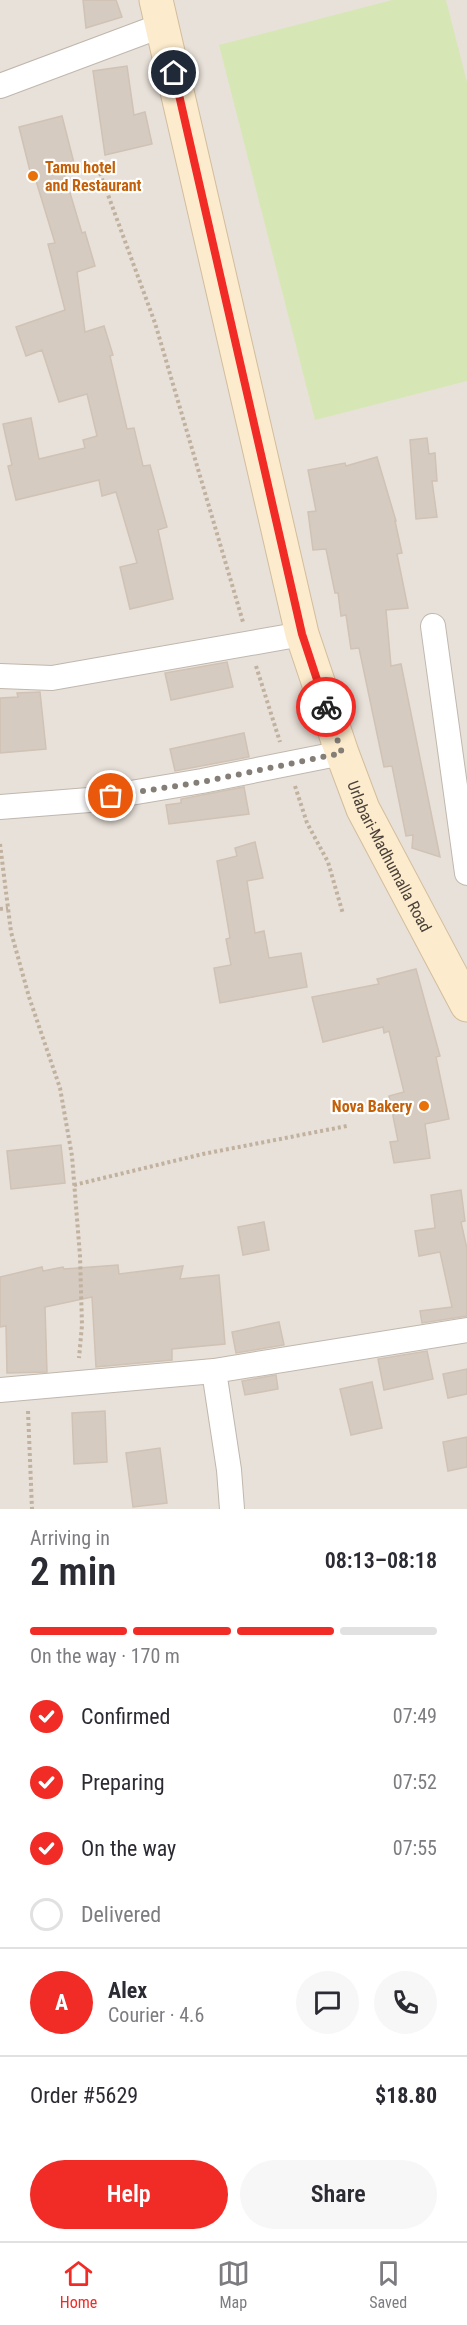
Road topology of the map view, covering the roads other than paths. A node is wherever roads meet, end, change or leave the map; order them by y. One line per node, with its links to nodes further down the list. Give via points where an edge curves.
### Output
1 (159, 12): 2 (street); 4 (main road, Urlabari-Madhumalla Road)
2 (0, 86)
3 (433, 626): 8 (street)
4 (302, 634): 5 (street, via 52,678); 6 (main road, Urlabari-Madhumalla Road)
5 (0, 676)
6 (342, 753): 7 (street, via 89,800); 9 (main road, Urlabari-Madhumalla Road, via 363,809 437,952)
7 (0, 807)
8 (467, 873)
9 (466, 999)
10 (467, 1330): 11 (street)
11 (214, 1371): 12 (street); 13 (street)
12 (0, 1390)
13 (232, 1509)

